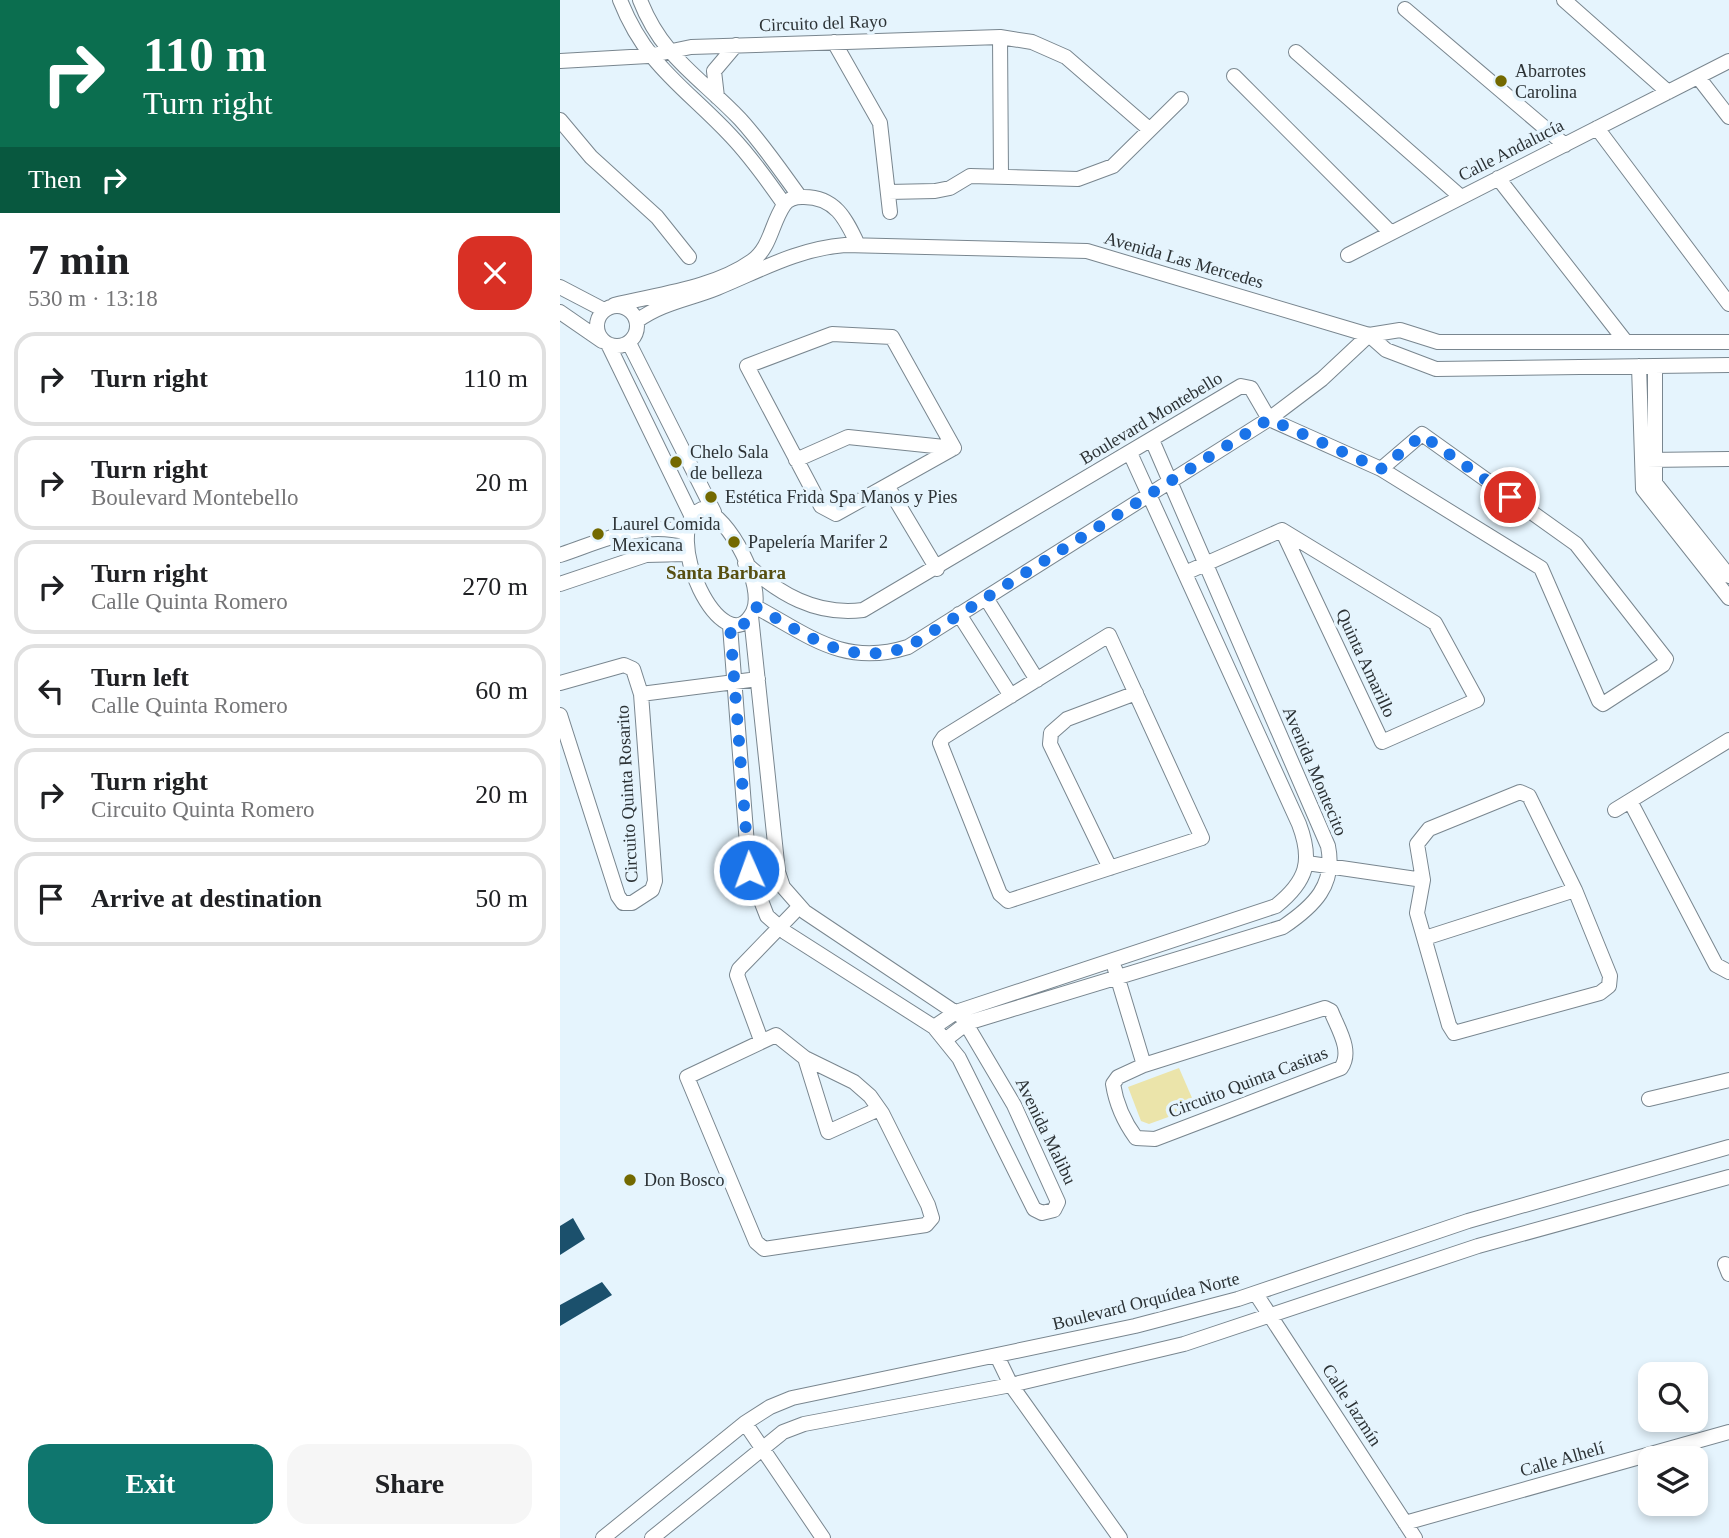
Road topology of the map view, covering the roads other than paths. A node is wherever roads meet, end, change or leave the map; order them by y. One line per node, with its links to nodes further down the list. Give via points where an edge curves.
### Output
1 (620, 0): 10 (street)
2 (640, 0): 8 (street)
3 (1564, 0): 15 (street)
4 (1405, 9): 24 (street)
5 (1000, 37): 6 (street, Circuito del Rayo); 22 (street, Circuito del Rayo, via 1032,42 1066,57); 25 (street)
6 (834, 42): 7 (street, Circuito del Rayo); 27 (street, via 880,123)
7 (736, 45): 8 (street, Circuito del Rayo); 16 (street, via 714,71)
8 (668, 51): 10 (street, Circuito del Rayo); 16 (street)
9 (1296, 52): 29 (street)
10 (649, 55): 11 (street, Circuito del Rayo); 18 (street)
11 (560, 61)
12 (1729, 61): 14 (street, Calle Andalucía)
13 (1234, 76): 32 (street)
14 (1698, 77): 15 (street, Calle Andalucía); 19 (street)
15 (1668, 92): 21 (street, Calle Andalucía)
16 (718, 96): 18 (street); 28 (street)
17 (1181, 99): 22 (street)
18 (705, 110): 30 (street)
19 (1729, 117)
20 (560, 120): 23 (street)
21 (1597, 128): 24 (street, Calle Andalucía); 39 (street)
22 (1149, 129): 25 (street, via 1112,166 1078,178)
23 (565, 138): 36 (street, via 657,217)
24 (1565, 145): 26 (street, Calle Andalucía)
25 (1001, 177): 27 (street, via 970,176 935,191)
26 (1498, 178): 29 (street, Calle Andalucía); 45 (street)
27 (888, 192): 31 (street)
28 (800, 197): 30 (street); 34 (street, via 825,200 836,208 845,216)
29 (1461, 197): 32 (street, Calle Andalucía)
30 (784, 204): 33 (street)
31 (890, 212)
32 (1391, 233): 35 (street, Calle Andalucía)
33 (766, 245): 37 (street); 40 (street, via 752,261 701,284)
34 (858, 245): 37 (street, Avenida Las Mercedes, via 817,247); 43 (street, Avenida Las Mercedes, via 1087,251)
35 (1348, 255)
36 (688, 257)
37 (781, 258): 42 (street, Avenida Las Mercedes, via 716,289 659,307)
38 (560, 288): 40 (street)
39 (1729, 304)
40 (609, 308): 42 (street, via 626,307); 48 (street, via 596,325)
41 (560, 312): 48 (street)
42 (637, 321): 44 (street)
43 (1369, 335): 45 (street, Avenida Las Mercedes, via 1401,330 1438,342); 50 (street, Avenida Las Mercedes, via 1386,350 1436,369); 51 (street)
44 (629, 342): 48 (street, via 618,346); 62 (street)
45 (1626, 342): 46 (street, Avenida Las Mercedes)
46 (1646, 342): 47 (street, Avenida Las Mercedes); 50 (street)
47 (1729, 342)
48 (605, 343): 63 (street)
49 (1729, 365): 50 (street, Avenida Las Mercedes)
50 (1647, 366): 57 (street)
51 (1269, 419): 52 (street, Boulevard Montebello, via 1251,388 1241,386); 58 (street); 59 (street)
52 (1152, 440): 54 (street, Boulevard Montebello); 59 (street, Avenida Montecito)
53 (954, 447): 56 (street, via 848,437); 56 (street, via 892,337 832,334 747,366); 60 (street)
54 (1130, 453): 61 (street, Avenida Montecito); 70 (street, Boulevard Montebello)
55 (1729, 459): 57 (street)
56 (796, 460): 60 (street, via 821,506 836,514)
57 (1648, 460): 72 (street, via 1655,483); 75 (street, via 1643,489)
58 (1381, 469): 58 (street, via 1422,435 1576,544 1666,659 1663,665 1603,704 1541,568)
59 (1170, 482): 61 (street); 69 (street, Avenida Montecito)
60 (888, 487): 70 (street)
61 (1149, 495): 71 (street, Avenida Montecito); 74 (street)
62 (714, 512): 63 (street, via 702,509); 68 (street, via 738,544)
63 (692, 517): 65 (street)
64 (1282, 530): 64 (street, Quinta Amarillo, via 1382,742 1477,700 1435,623); 69 (street)
65 (687, 533): 66 (street); 67 (street, via 653,527)
66 (687, 554): 73 (street, via 646,555); 78 (street, via 704,596)
67 (560, 555)
68 (745, 563): 70 (street, Boulevard Montebello, via 796,601 843,613 877,605); 76 (street, Avenida Malibu, via 757,599)
69 (1205, 564): 71 (street); 92 (street, Avenida Montecito, via 1328,846)
70 (937, 569)
71 (1185, 573): 90 (street, Avenida Montecito, via 1299,824)
72 (1729, 576)
73 (560, 584)
74 (986, 598): 77 (street); 80 (street)
75 (1729, 598)
76 (754, 612): 77 (street, via 827,647 864,655 908,647); 78 (street, via 738,627); 79 (street, Avenida Malibu)
77 (959, 614): 85 (street)
78 (730, 626): 81 (street, Avenida Malibu)
79 (758, 679): 81 (street); 95 (street, Avenida Malibu, via 778,872)
80 (1037, 680): 83 (street, via 1109,635); 85 (street)
81 (735, 682): 84 (street); 96 (street, Avenida Malibu, via 749,870 767,916)
82 (560, 683): 84 (street, Circuito Quinta Rosarito, via 624,665 633,669)
83 (1136, 693): 91 (street, via 1067,719 1051,733 1050,744); 91 (street, via 1202,838)
84 (641, 694): 86 (street, Circuito Quinta Rosarito, via 655,881 652,890 632,903 623,903 618,897)
85 (1011, 696): 91 (street, via 940,743 1000,894 1008,901 1017,900)
86 (560, 715)
87 (1729, 740): 88 (street)
88 (1630, 801): 89 (street); 99 (street, via 1716,965)
89 (1615, 810)
90 (1307, 863): 92 (street); 98 (street, via 1290,894 1276,906)
91 (1110, 868)
92 (1330, 869): 93 (street); 100 (street, via 1318,900 1283,927)
93 (1423, 880): 94 (street, via 1417,844 1422,835 1520,792 1529,796); 97 (street, via 1417,913)
94 (1575, 890): 97 (street); 97 (street, via 1610,976 1609,986 1600,993 1454,1034)
95 (799, 907): 96 (street); 101 (street, Avenida Malibu)
96 (780, 927): 103 (street, Avenida Malibu); 104 (street, via 737,975)
97 (1425, 938)
98 (1112, 960): 100 (street); 101 (street)
99 (1729, 972)
100 (1117, 977): 102 (street); 107 (street)
101 (956, 1012): 102 (street, Avenida Malibu); 103 (street)
102 (967, 1023): 105 (street); 105 (street, Avenida Malibu, via 1014,1105 1058,1202 1054,1210 1042,1213 1034,1209 959,1058)
103 (934, 1027): 105 (street, Avenida Malibu)
104 (761, 1040): 106 (street, via 776,1035); 110 (street, via 687,1077 756,1242 764,1249 926,1226 932,1218 928,1205)
105 (945, 1040)
106 (804, 1058): 110 (street, via 854,1082); 110 (street, via 828,1132)
107 (1144, 1065): 107 (street, Circuito Quinta Casitas, via 1325,1008 1331,1011 1347,1060 1333,1073 1144,1141 1129,1129 1113,1084)
108 (1729, 1080): 109 (street)
109 (1649, 1099)
110 (879, 1109)
111 (1729, 1147): 113 (street, Boulevard Orquídea Norte, via 1468,1221)
112 (1729, 1177): 114 (street, via 1478,1246)
113 (1255, 1294): 114 (street, Calle Jazmín); 115 (street, Boulevard Orquídea Norte)
114 (1271, 1317): 116 (street, via 1184,1344); 120 (street, Calle Jazmín)
115 (997, 1356): 116 (street); 117 (street, Boulevard Orquídea Norte, via 792,1398)
116 (1010, 1385): 119 (street, via 804,1424); 124 (street)
117 (745, 1423): 119 (street); 121 (street, Boulevard Orquídea Norte)
118 (1729, 1432): 120 (street, Calle Alhelí)
119 (762, 1448): 122 (street); 123 (street)
120 (1405, 1523): 125 (street, Calle Jazmín)
121 (603, 1538)
122 (652, 1538)
123 (823, 1538)
124 (1120, 1538)
125 (1415, 1538)

